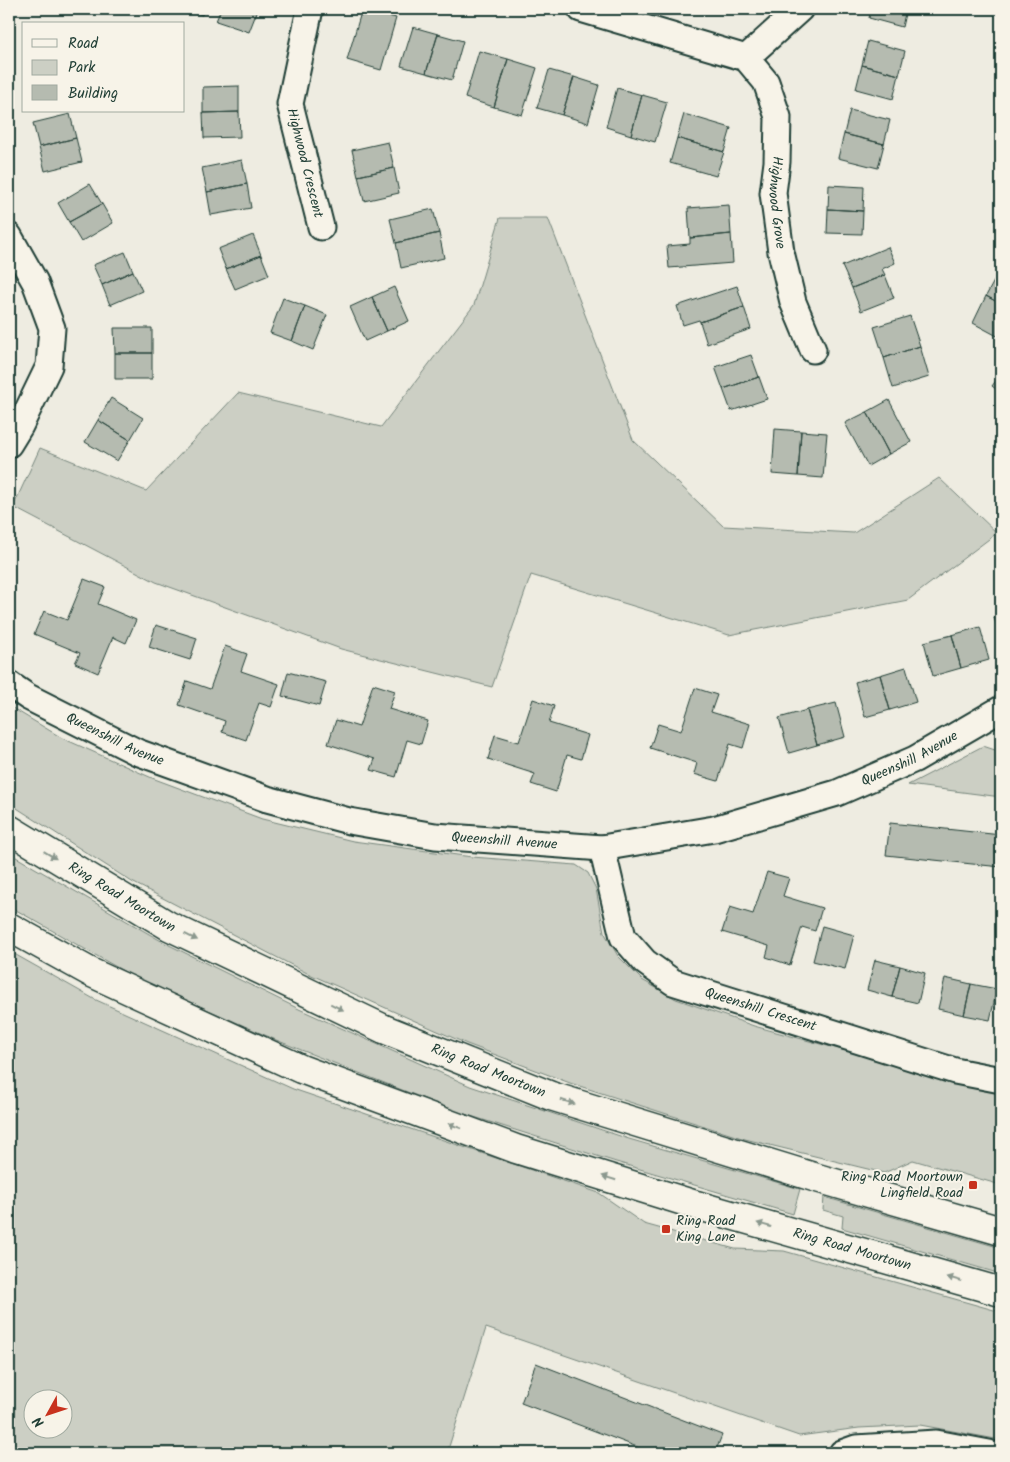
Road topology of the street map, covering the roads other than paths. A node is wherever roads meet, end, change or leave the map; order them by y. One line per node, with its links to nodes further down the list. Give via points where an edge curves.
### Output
1 (310, 9): 5 (street, Highwood Crescent, via 290,104)
2 (581, 9): 4 (street)
3 (800, 9): 4 (street)
4 (746, 58): 7 (street, Highwood Grove, via 766,82 778,117 773,192 781,252 793,302)
5 (321, 227)
6 (9, 236): 8 (street, via 35,282 52,328 49,366)
7 (813, 350)
8 (9, 444)
9 (9, 684): 12 (street, Queenshill Avenue, via 28,697 137,752 267,799 349,821 435,836)
10 (1001, 709): 12 (street, Queenshill Avenue, via 915,759 836,793 714,829)
11 (9, 829): 15 (highway, Ring Road Moortown, one-way to 15, via 169,926 384,1029 551,1096)
12 (602, 848): 14 (street, Queenshill Crescent, via 623,937 645,962 673,982 955,1071)
13 (9, 927): 16 (highway, Ring Road Moortown, one-way to 13, via 696,1205 516,1149 301,1069 92,973)
14 (1001, 1080)
15 (1001, 1231)
16 (1001, 1292)
17 (842, 1453): 18 (street, via 856,1448 936,1443)
18 (989, 1453)

